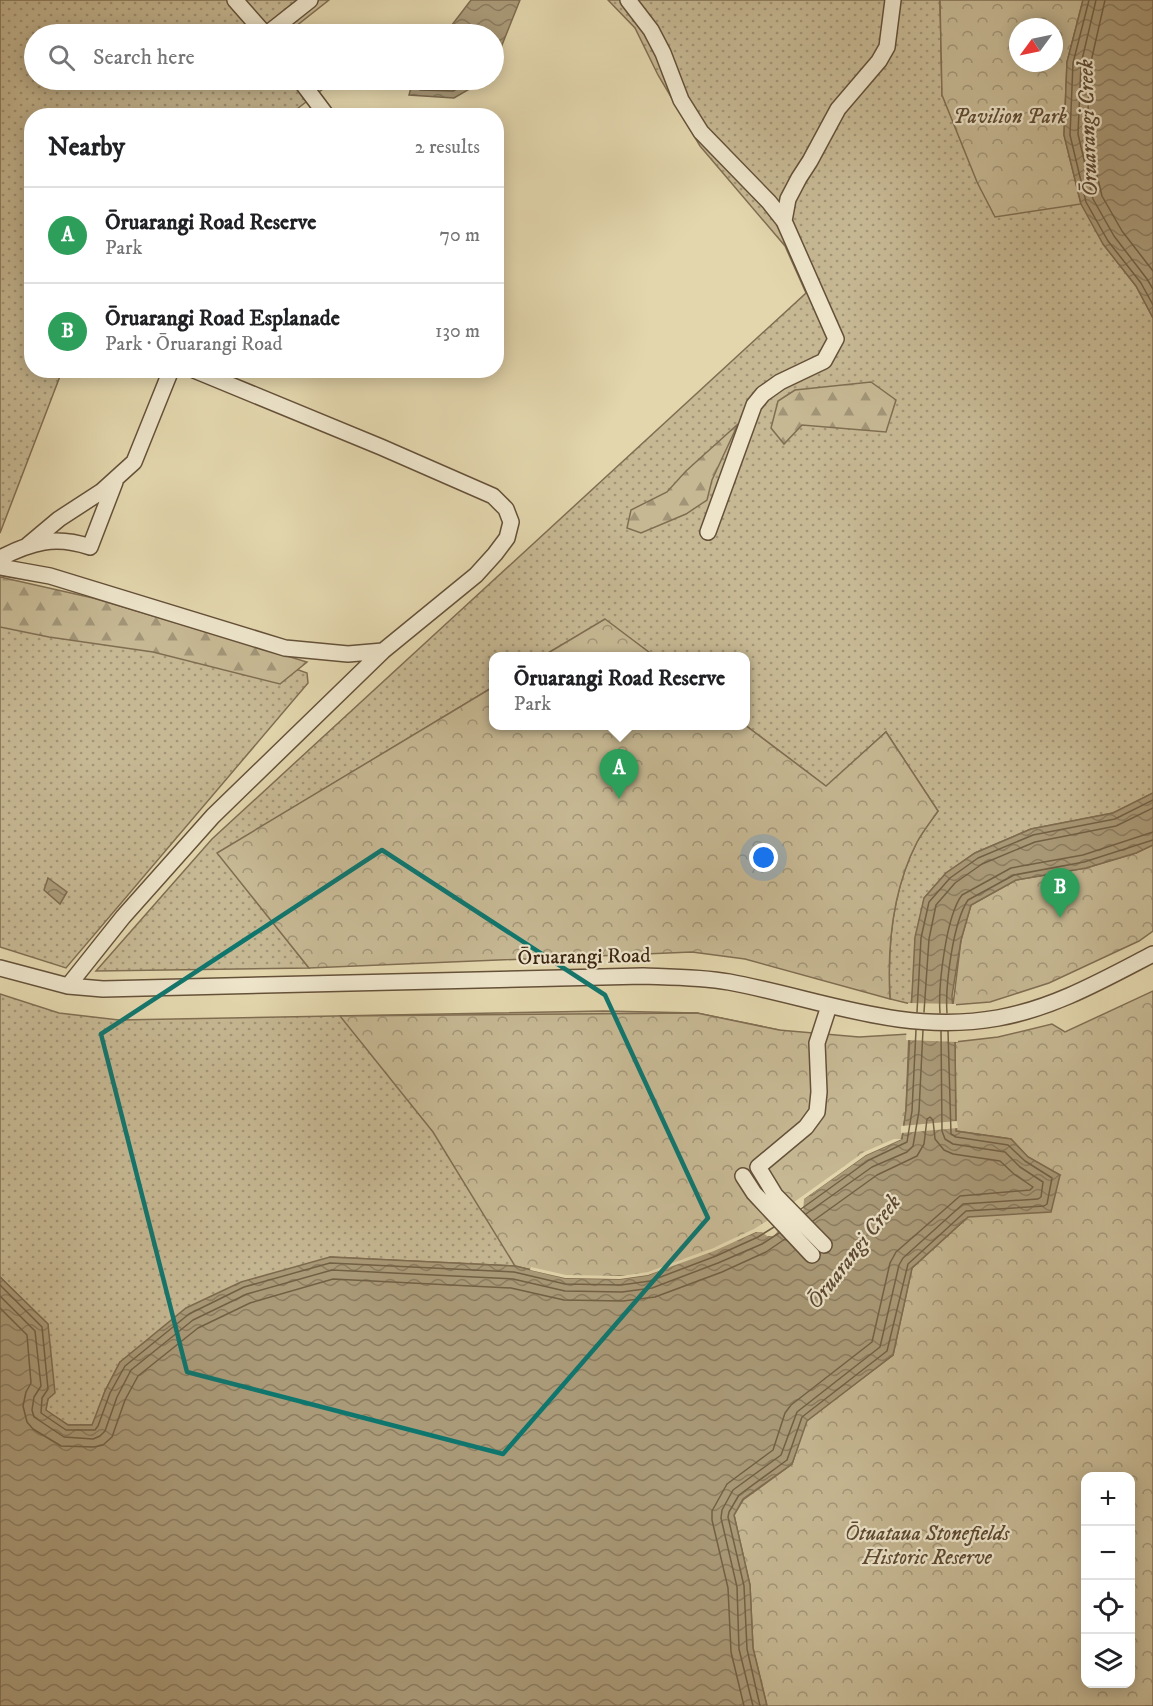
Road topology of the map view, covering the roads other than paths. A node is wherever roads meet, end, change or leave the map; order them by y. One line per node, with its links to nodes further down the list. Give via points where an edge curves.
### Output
1 (236, 0): 5 (street)
2 (310, 0): 6 (street)
3 (628, 0): 9 (street, via 651,30 691,119)
4 (893, 0): 9 (street, via 887,47 838,109 798,178 788,199)
5 (257, 24)
6 (279, 24)
7 (308, 90): 8 (street)
8 (321, 108)
9 (784, 221): 13 (street, via 836,339 824,361 780,382 754,405)
10 (168, 378): 12 (street, via 134,462)
11 (213, 378): 17 (street, via 494,496 506,509 512,522 507,538 495,554 476,575)
12 (116, 479): 14 (street); 14 (street, via 90,547 44,541)
13 (708, 532)
14 (27, 545): 15 (street)
15 (0, 558)
16 (0, 567): 17 (street, via 51,576 285,648 348,654)
17 (383, 651): 20 (street, via 213,816)
18 (1153, 954): 21 (street, Ōruarangi Road, via 1063,999 1028,1011 971,1022 893,1020)
19 (0, 968): 20 (street, Ōruarangi Road)
20 (68, 986): 21 (street, Ōruarangi Road, via 103,989 643,975 726,982)
21 (829, 1006): 22 (street, via 817,1043 818,1107 812,1122 758,1167 818,1250 754,1193)
22 (743, 1176)

